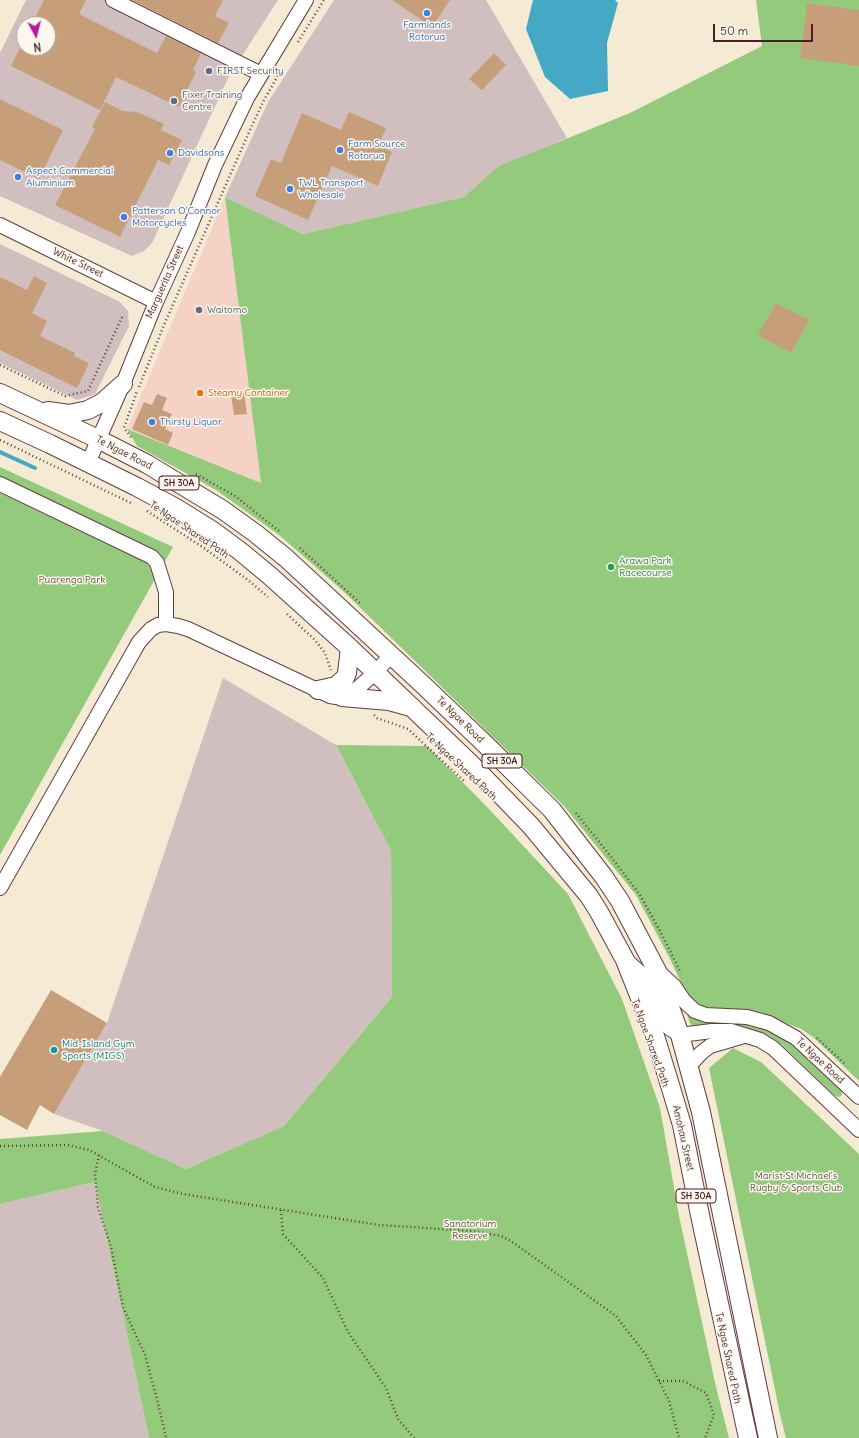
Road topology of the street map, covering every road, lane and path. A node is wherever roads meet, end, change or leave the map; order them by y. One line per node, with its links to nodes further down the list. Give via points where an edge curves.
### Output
1 (113, 0): 6 (street)
2 (306, 0): 6 (street, Marguerita Street)
3 (324, 0): 4 (path)
4 (294, 48)
5 (283, 67): 17 (path, via 253,123 150,358 124,428 129,436)
6 (261, 74): 8 (street, Marguerita Street, via 215,165)
7 (0, 224): 8 (street, White Street)
8 (156, 302): 11 (street, Marguerita Street)
9 (123, 315): 10 (path, via 88,391 65,396)
10 (0, 365)
11 (123, 384): 13 (main road, via 103,402 88,410 69,414); 15 (street, Marguerita Street)
12 (0, 393): 13 (main road, Te Ngae Road / SH 30A)
13 (36, 410): 15 (main road, Te Ngae Road / SH 30A)
14 (0, 421): 18 (main road, SH 30A)
15 (98, 439): 18 (street, Marguerita Street); 30 (main road, Te Ngae Road / SH 30A, via 147,464 250,529 286,558)
16 (0, 440): 21 (path, Te Ngae Shared Path)
17 (136, 440)
18 (88, 463): 29 (main road, SH 30A, via 156,497 213,531 269,575)
19 (195, 473): 23 (path, via 235,496)
20 (0, 484): 28 (street, via 152,557 157,563 166,592)
21 (137, 506)
22 (144, 509): 25 (path, Te Ngae Shared Path, via 204,548)
23 (282, 533)
24 (300, 548): 26 (path)
25 (270, 599)
26 (365, 608)
27 (281, 609): 32 (path, via 315,640 325,653)
28 (166, 624): 33 (street, via 188,629); 39 (street, via 151,629 139,642)
29 (350, 648): 31 (main road, SH 30A); 33 (main road, via 345,678 336,686)
30 (391, 655): 31 (street); 41 (main road, Te Ngae Road / SH 30A, via 552,810 604,876)
31 (376, 672): 34 (street, via 358,688); 35 (main road, SH 30A)
32 (332, 674)
33 (318, 690): 34 (street, via 330,696)
34 (342, 697): 35 (main road, via 389,701)
35 (412, 707): 40 (main road, SH 30A, via 478,770 531,826 589,896)
36 (372, 714): 37 (path, Te Ngae Shared Path, via 408,729)
37 (466, 782)
38 (572, 809): 42 (path, via 640,895)
39 (0, 888)
40 (626, 960): 43 (street, via 645,977 662,1020); 59 (main road, Amohau Street / SH 30A, via 654,1036 682,1125)
41 (657, 970): 43 (main road, SH 30A); 48 (street, Te Ngae Road, via 695,1010 706,1015 747,1018 769,1024 796,1038)
42 (682, 974)
43 (680, 1035): 44 (street, via 730,1031); 46 (main road, SH 30A)
44 (747, 1035): 46 (street, via 710,1046); 49 (street, via 773,1048)
45 (815, 1036): 47 (path)
46 (689, 1066): 60 (main road, SH 30A, via 701,1112)
47 (848, 1067)
48 (858, 1097): 49 (street)
49 (841, 1112): 50 (street)
50 (859, 1130)
51 (0, 1146): 52 (path, via 68,1145)
52 (99, 1155): 53 (path, via 155,1187); 55 (path, via 95,1174 98,1207 111,1247 123,1307 145,1354)
53 (280, 1210): 54 (path, via 379,1225 472,1231 501,1236 616,1316 646,1355); 56 (path, via 283,1234 323,1278 348,1332 386,1388 398,1419)
54 (659, 1381): 57 (path, via 669,1401); 58 (path, via 683,1381 706,1394 714,1415)
55 (166, 1438)
56 (414, 1438)
57 (679, 1438)
58 (705, 1438)
59 (748, 1438)
60 (768, 1438)

